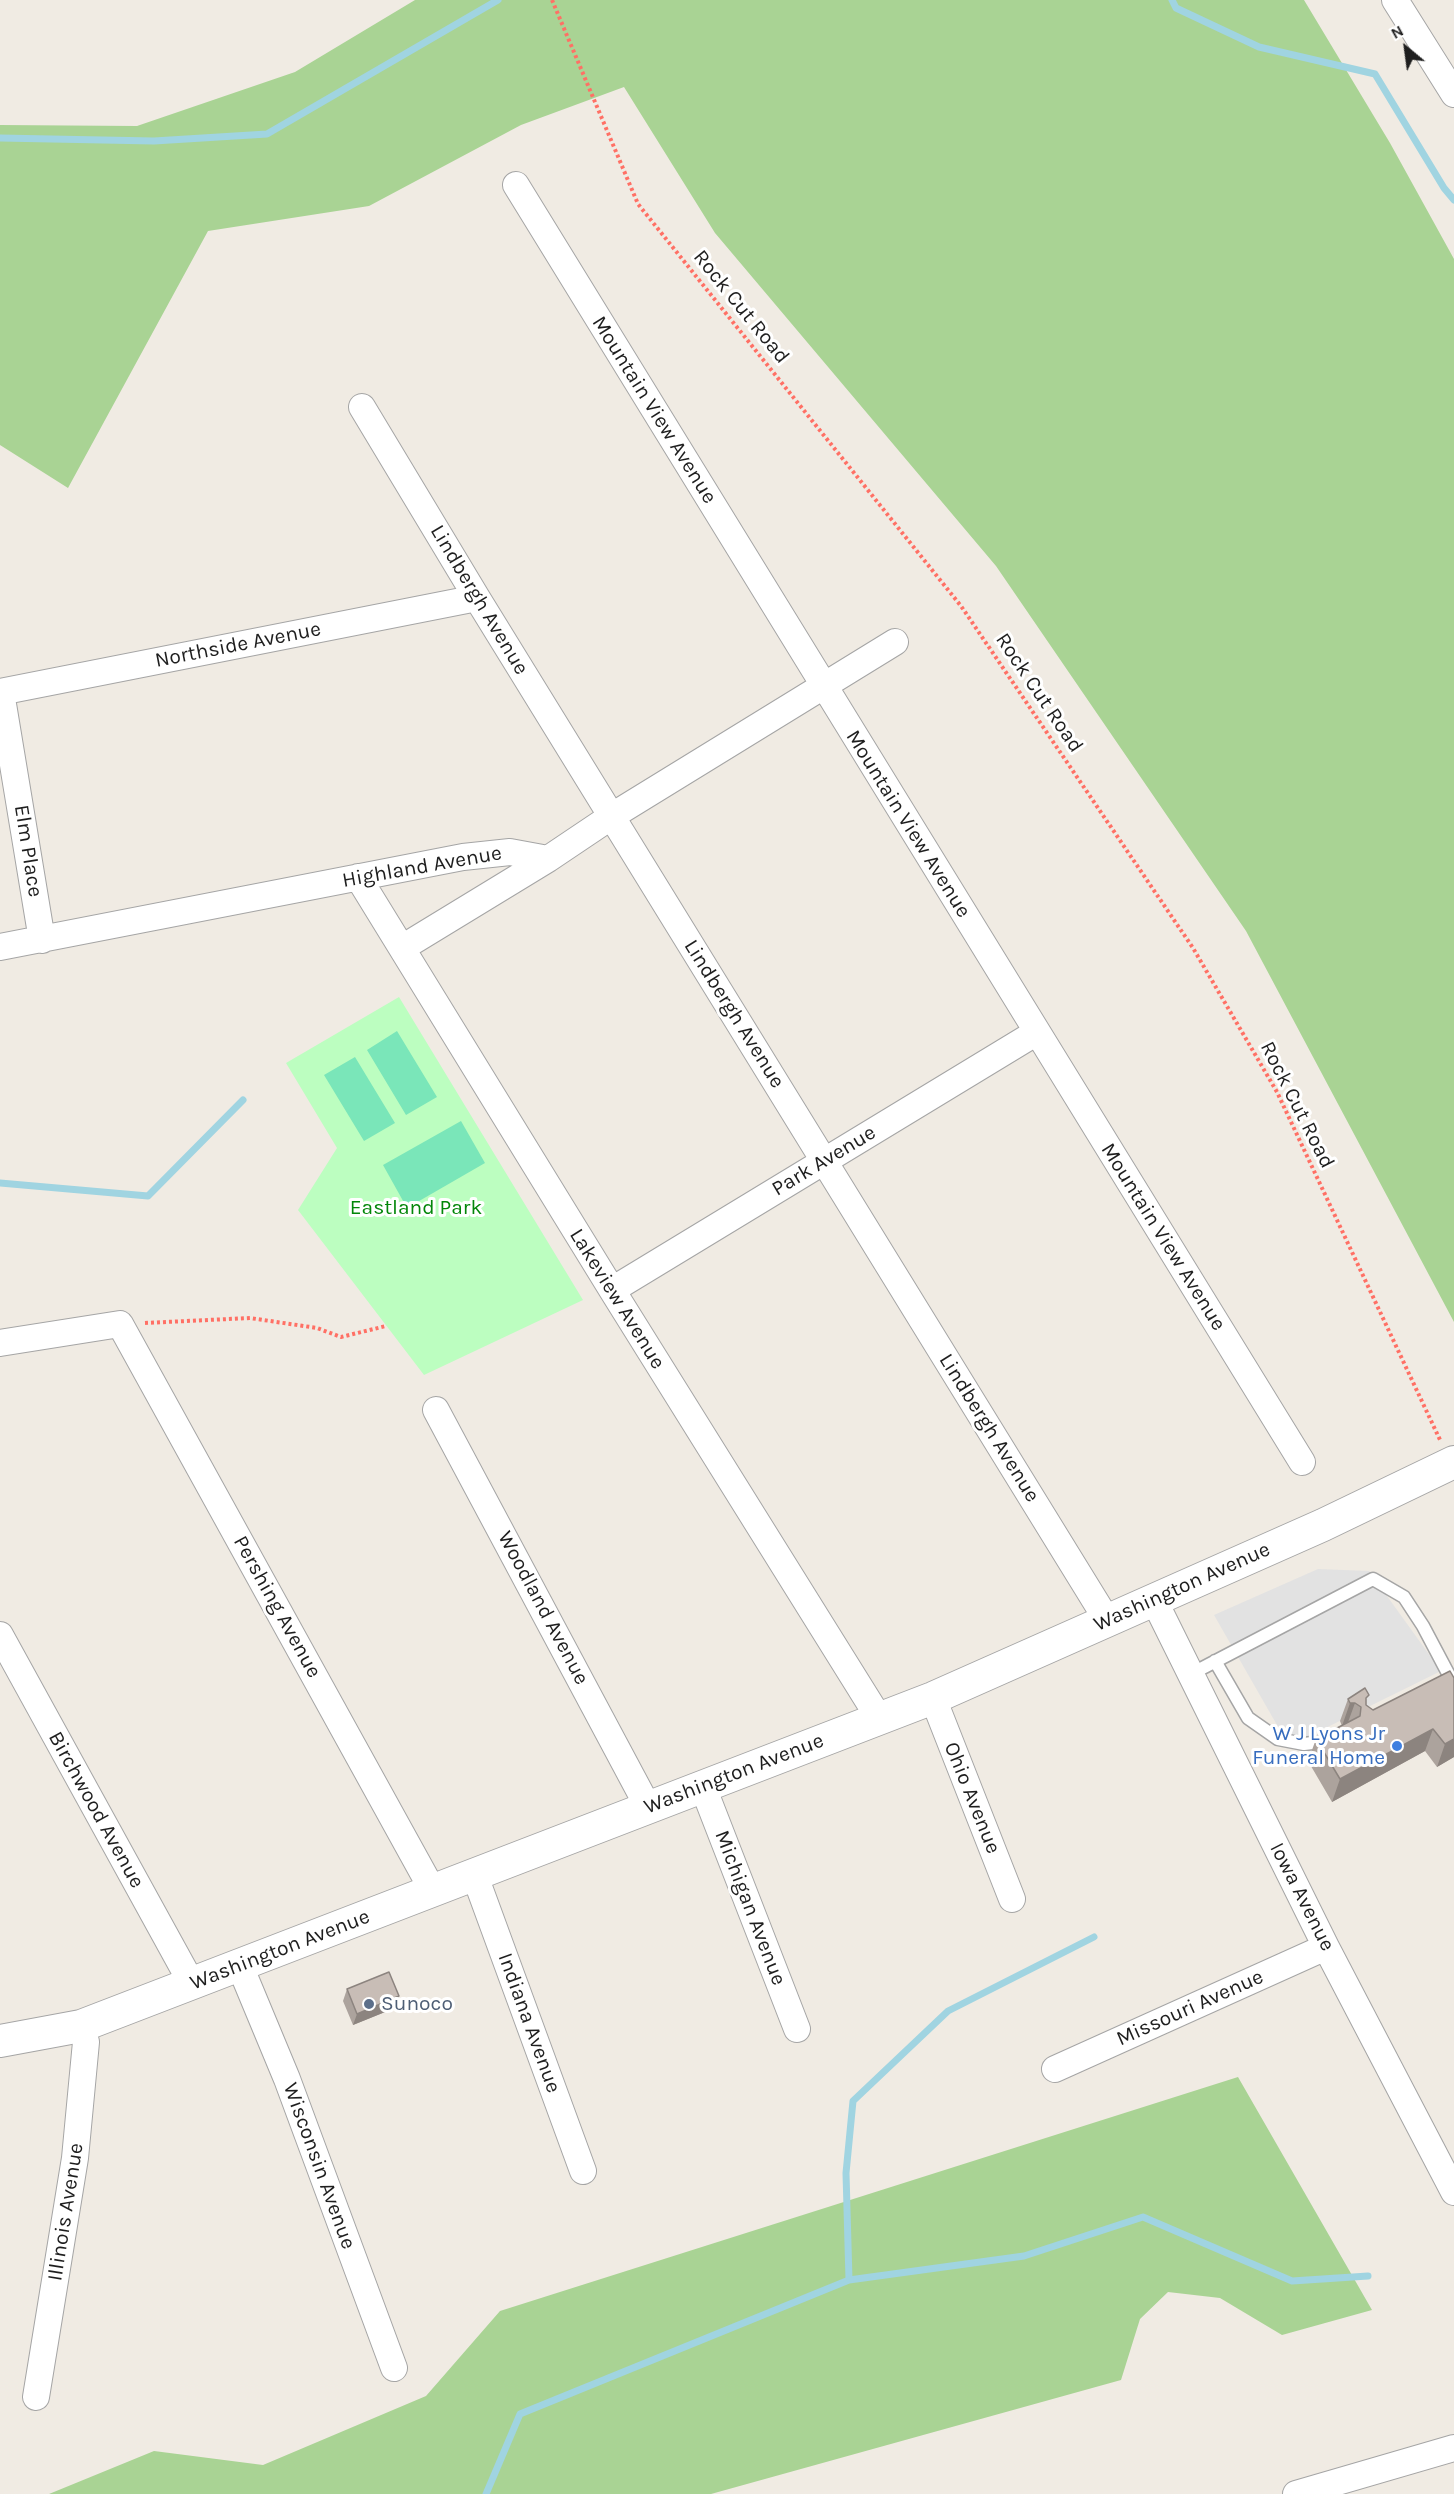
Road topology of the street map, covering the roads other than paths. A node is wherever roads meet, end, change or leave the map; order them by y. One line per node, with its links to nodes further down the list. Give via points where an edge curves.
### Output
1 (1395, 0): 2 (street)
2 (1454, 94)
3 (516, 185): 7 (street, Mountain View Avenue)
4 (362, 407): 5 (street, Lindbergh Avenue)
5 (477, 598): 8 (street, Northside Avenue); 9 (street, Lindbergh Avenue)
6 (895, 642): 7 (street)
7 (824, 687): 9 (street); 15 (street, Mountain View Avenue)
8 (1, 692): 12 (street, Elm Place)
9 (612, 816): 10 (street); 16 (street, Lindbergh Avenue)
10 (548, 859): 11 (street, Highland Avenue, via 510,852); 14 (street)
11 (358, 878): 12 (street, Highland Avenue); 14 (street, Lakeview Avenue)
12 (42, 940): 13 (street, Highland Avenue)
13 (0, 947)
14 (402, 948): 17 (street, Lakeview Avenue)
15 (1037, 1032): 16 (street, Park Avenue); 21 (street, Mountain View Avenue)
16 (825, 1161): 17 (street, Park Avenue); 23 (street, Lindbergh Avenue)
17 (612, 1290): 29 (street, Lakeview Avenue)
18 (0, 1343): 34 (street, Pershing Avenue, via 120,1324)
19 (436, 1410): 32 (street, Woodland Avenue)
20 (1448, 1456): 22 (street, Washington Avenue, via 1323,1525)
21 (1302, 1462)
22 (1154, 1600): 23 (street, Washington Avenue); 26 (street, Iowa Avenue)
23 (1107, 1620): 28 (street, Washington Avenue)
24 (0, 1635): 38 (street, Birchwood Avenue)
25 (1215, 1661): 26 (lane); 27 (lane, via 1373,1579 1404,1597 1423,1626 1451,1679); 30 (lane, via 1248,1718 1278,1739 1324,1743)
26 (1191, 1674): 36 (street, Iowa Avenue)
27 (1432, 1689)
28 (933, 1698): 29 (street, Washington Avenue); 35 (street, Ohio Avenue)
29 (879, 1718): 31 (street, Washington Avenue)
30 (1339, 1736)
31 (703, 1787): 32 (street, Washington Avenue); 40 (street, Michigan Avenue)
32 (648, 1807): 33 (street, Washington Avenue)
33 (475, 1876): 34 (street, Washington Avenue); 43 (street, Indiana Avenue)
34 (433, 1891): 37 (street, Washington Avenue)
35 (1012, 1899)
36 (1326, 1947): 42 (street, Missouri Avenue); 44 (street, Iowa Avenue)
37 (240, 1966): 38 (street, Washington Avenue); 45 (street, Wisconsin Avenue, via 287,2079)
38 (192, 1984): 39 (street, Washington Avenue)
39 (81, 2026): 41 (street, Washington Avenue); 46 (street, Illinois Avenue, via 86,2042 75,2158)
40 (797, 2029)
41 (0, 2040)
42 (1055, 2069)
43 (583, 2171)
44 (1454, 2192)
45 (394, 2368)
46 (36, 2397)
47 (1454, 2448): 48 (street)
48 (1296, 2494)

